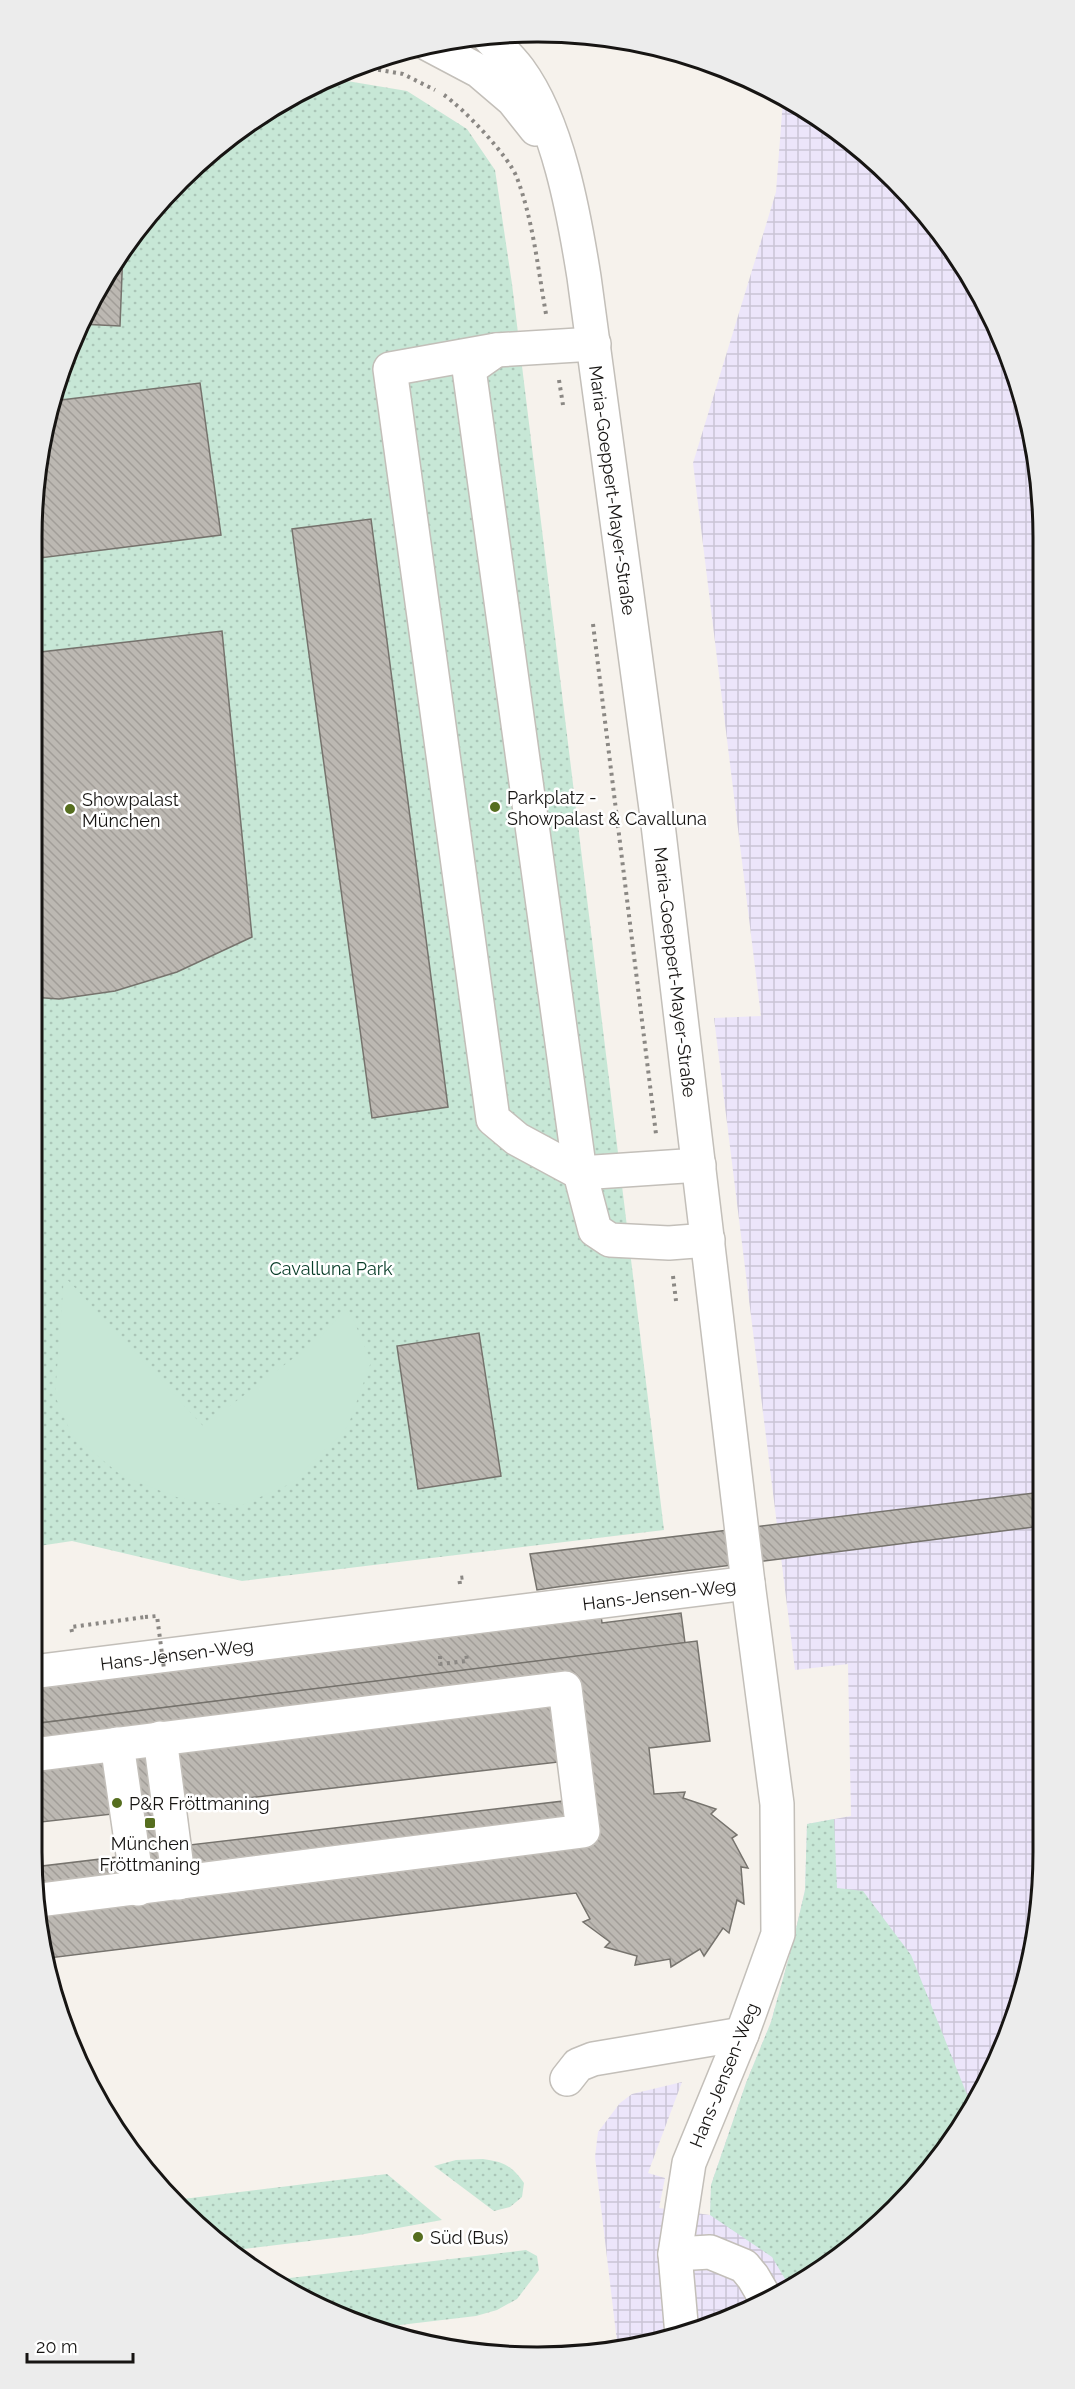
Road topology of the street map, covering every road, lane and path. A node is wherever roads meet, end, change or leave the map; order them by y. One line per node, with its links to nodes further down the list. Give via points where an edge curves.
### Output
1 (495, 44): 4 (street, Maria-Goeppert-Mayer-Straße, via 519,70 546,117)
2 (443, 52): 4 (street, Maria-Goeppert-Mayer-Straße, via 479,71 513,100 540,135)
3 (375, 69): 6 (path, via 403,74 447,97 485,132 517,176)
4 (565, 186): 5 (street, Maria-Goeppert-Mayer-Straße, via 578,237)
5 (594, 344): 6 (street); 10 (street, Maria-Goeppert-Mayer-Straße)
6 (552, 345): 7 (street); 8 (path)
7 (496, 350): 12 (street, via 469,369); 12 (street, via 390,369 493,1119 517,1139)
8 (565, 414)
9 (593, 623): 11 (path)
10 (699, 1165): 11 (street); 13 (street, Maria-Goeppert-Mayer-Straße)
11 (660, 1166): 12 (street)
12 (580, 1173): 14 (street, via 595,1230 610,1240)
13 (708, 1240): 14 (street); 16 (street, Maria-Goeppert-Mayer-Straße)
14 (669, 1244): 15 (path)
15 (677, 1303)
16 (748, 1583): 21 (street, Hans-Jensen-Weg); 28 (street, Hans-Jensen-Weg, via 777,1804 778,1934)
17 (81, 1626): 20 (path, bridge, via 157,1616)
18 (466, 1649): 19 (path, via 467,1661 440,1664)
19 (440, 1652)
20 (164, 1668)
21 (42, 1671)
22 (160, 1738): 23 (street); 25 (street); 25 (street, via 565,1688 583,1831)
23 (117, 1744): 24 (street); 26 (street)
24 (42, 1754)
25 (179, 1883): 26 (street)
26 (138, 1889): 27 (street)
27 (44, 1900)
28 (742, 2034): 29 (street, via 593,2058 578,2065); 30 (street, Hans-Jensen-Weg, via 689,2163)
29 (567, 2079)
30 (675, 2254): 31 (street, via 710,2252 744,2266); 32 (street, Hans-Jensen-Weg)
31 (762, 2293)
32 (681, 2326)

